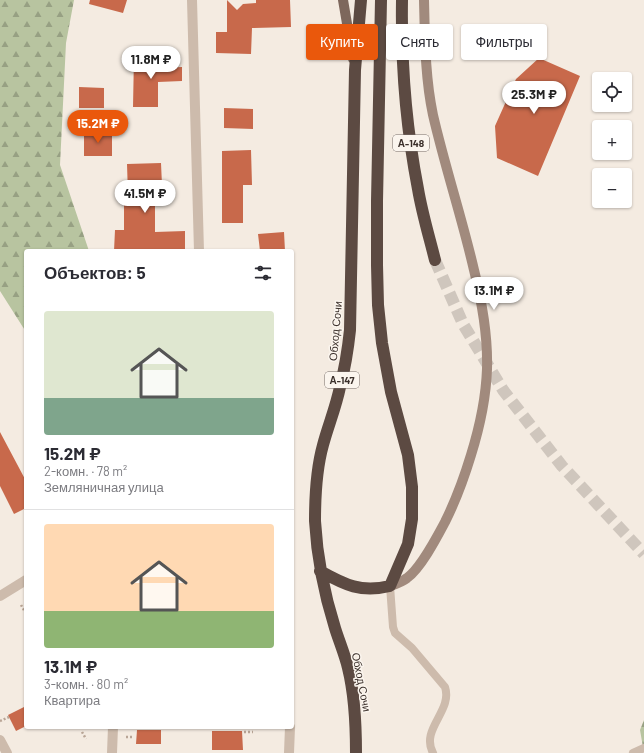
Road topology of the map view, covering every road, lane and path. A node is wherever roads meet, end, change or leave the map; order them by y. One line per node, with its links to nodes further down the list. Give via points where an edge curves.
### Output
1 (192, 0): 8 (street)
2 (343, 0): 7 (main road)
3 (362, 0): 7 (highway, Обход Сочи / А-147)
4 (381, 0): 12 (highway, via 377,201 378,305 391,392 408,455 412,487 412,519 408,544)
5 (402, 0): 9 (highway, А-148, via 407,110 418,189)
6 (424, 0): 12 (street, via 426,57 433,113 480,296 485,320 487,368 483,413 478,434 453,506 413,573 402,582)
7 (355, 70): 10 (highway, Обход Сочи / А-147, via 350,330 340,388 318,465 315,497)
8 (199, 249)
9 (435, 260)
10 (320, 571): 12 (highway, via 354,587 378,589); 31 (highway, Обход Сочи / А-147, via 348,669 356,720)
11 (24, 581): 13 (street)
12 (390, 586): 32 (lane, via 395,633 412,648 445,687 447,693 445,705 430,737 430,748)
13 (0, 596)
14 (21, 605): 15 (path)
15 (24, 610)
16 (9, 717): 17 (path)
17 (0, 721)
18 (113, 729): 29 (street)
19 (290, 729): 30 (street)
20 (82, 732): 25 (path)
21 (244, 732): 22 (path)
22 (252, 732)
23 (126, 737): 24 (path)
24 (134, 737)
25 (86, 739)
26 (0, 740): 28 (street)
27 (644, 748): 33 (lane)
28 (7, 753)
29 (112, 753)
30 (289, 753)
31 (356, 753)
32 (433, 753)
33 (633, 753)

